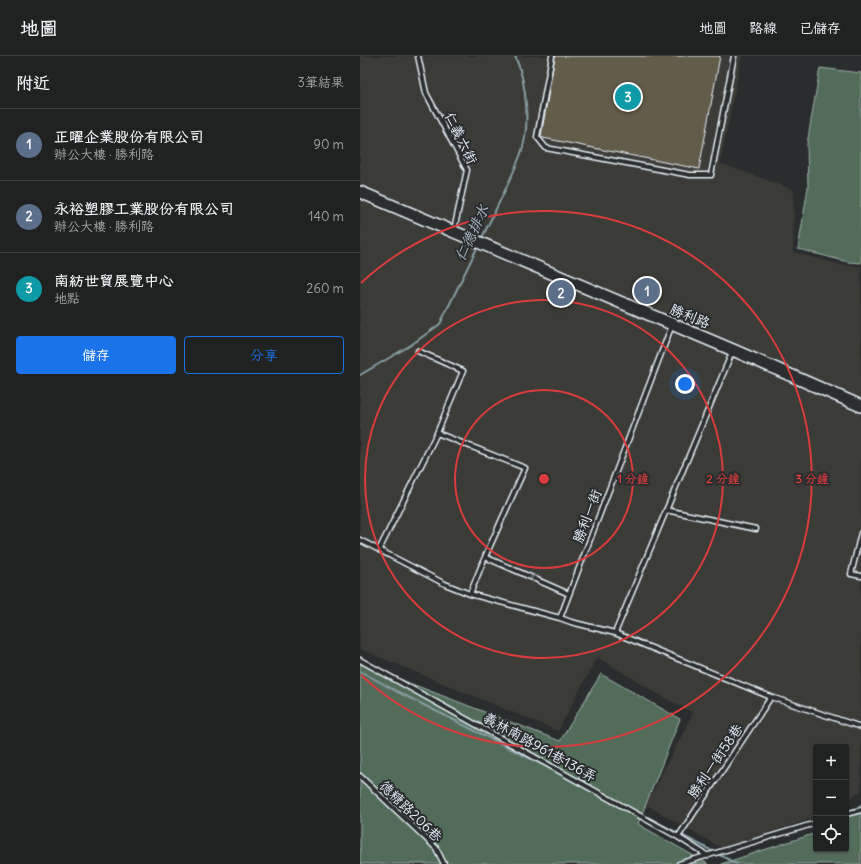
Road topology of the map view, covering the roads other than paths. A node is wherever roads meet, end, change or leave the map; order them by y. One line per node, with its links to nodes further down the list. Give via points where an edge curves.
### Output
1 (418, 56): 5 (lane, 仁義六街, via 426,93 467,170)
2 (552, 56): 3 (lane, via 537,137 546,148 690,175 711,175)
3 (734, 56)
4 (360, 192): 5 (street)
5 (453, 232): 6 (street, 勝利路)
6 (672, 325): 7 (street, 勝利路); 19 (lane, 勝利一街)
7 (733, 350): 9 (street, 勝利路); 11 (lane)
8 (418, 351): 10 (lane, via 464,372)
9 (861, 406)
10 (437, 433): 15 (lane); 16 (lane, via 525,468)
11 (666, 510): 12 (lane); 21 (lane)
12 (756, 529)
13 (861, 533): 17 (lane, via 851,574)
14 (360, 540): 15 (lane)
15 (379, 550): 18 (lane)
16 (485, 557): 18 (lane); 19 (lane, one-way to 16)
17 (861, 576)
18 (470, 594): 20 (lane)
19 (569, 594): 20 (lane, 勝利一街)
20 (560, 618): 21 (lane)
21 (615, 632): 23 (lane)
22 (360, 660): 29 (lane, 義林南路961巷136弄)
23 (771, 697): 24 (lane); 29 (lane, 勝利一街58巷)
24 (861, 727)
25 (360, 776): 31 (lane, 德糖路206巷, via 436,848)
26 (861, 810): 27 (lane)
27 (849, 813)
28 (813, 825): 30 (lane)
29 (678, 836): 30 (lane, 義林南路961巷136弄)
30 (708, 856): 32 (lane)
31 (444, 864)
32 (679, 864)

